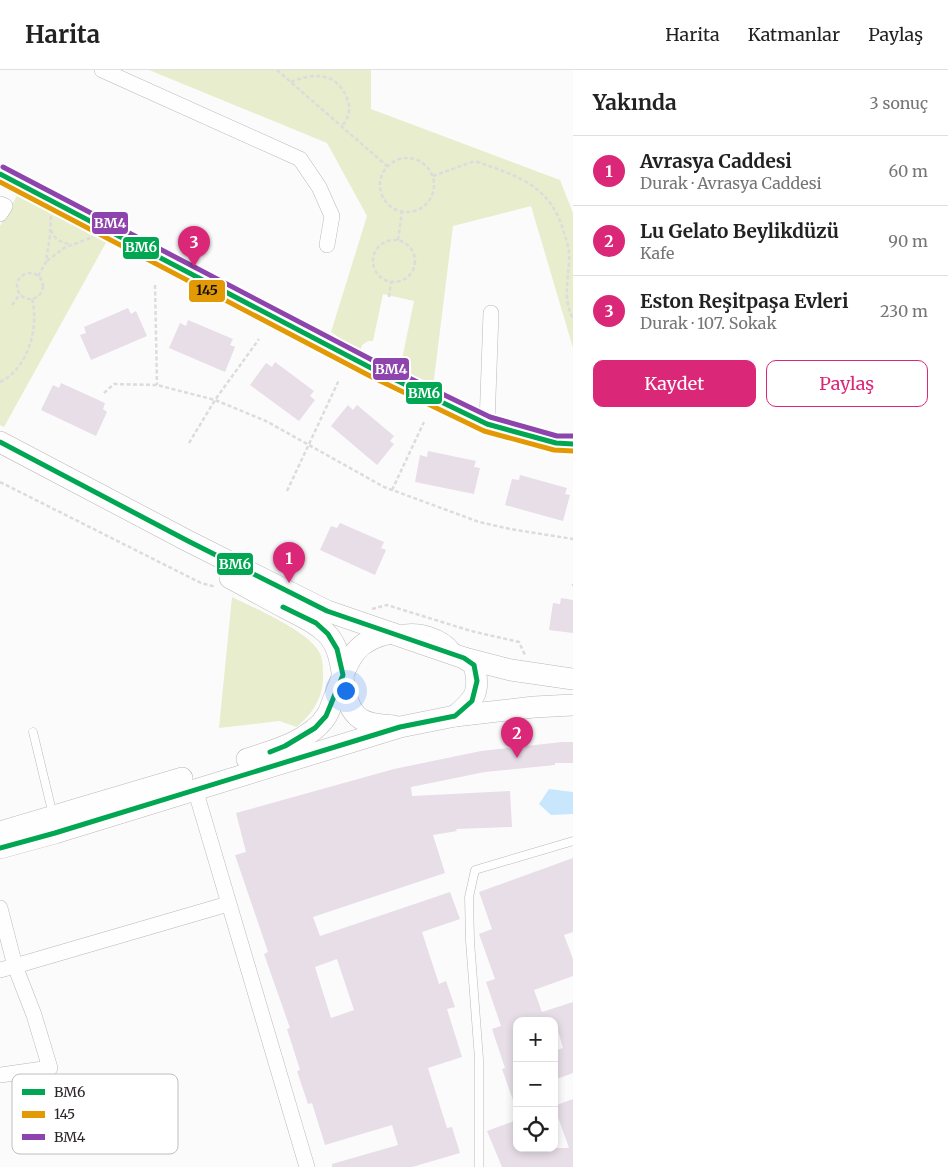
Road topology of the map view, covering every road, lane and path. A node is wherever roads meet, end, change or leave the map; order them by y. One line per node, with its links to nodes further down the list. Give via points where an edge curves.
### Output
1 (102, 70): 16 (street, via 300,159 319,187 332,216)
2 (277, 70): 3 (path)
3 (290, 82): 4 (path); 4 (path, via 314,76 326,77 339,84 349,106)
4 (342, 126): 5 (path)
5 (387, 166): 7 (path, via 402,158 411,158 426,165); 10 (path, via 379,183 380,192 391,208)
6 (0, 174): 8 (street)
7 (433, 176): 10 (path, via 434,190 426,205 418,210); 26 (path, via 478,162 518,177 553,205 569,258 566,296)
8 (48, 198): 12 (path); 13 (street)
9 (0, 204): 11 (street, via 5,206)
10 (402, 212): 14 (path)
11 (0, 214)
12 (50, 228): 15 (path, via 61,243); 17 (path)
13 (111, 232): 15 (path); 34 (street)
14 (398, 240): 19 (path, via 410,247 415,261 410,274 404,279); 19 (path, via 379,245 373,257 375,270)
15 (74, 244): 17 (path)
16 (327, 244)
17 (46, 262): 18 (path)
18 (38, 276): 21 (path, via 30,273 19,279 17,287); 23 (path, via 42,283 41,291)
19 (391, 281): 22 (path)
20 (155, 285): 30 (path)
21 (20, 294): 23 (path); 24 (path)
22 (389, 297)
23 (32, 298): 29 (path, via 35,316 27,352 17,368)
24 (12, 305)
25 (491, 313): 34 (street)
26 (573, 320)
27 (259, 339): 32 (path)
28 (339, 380): 38 (path)
29 (0, 382)
30 (157, 385): 31 (path, via 114,384); 32 (path)
31 (104, 393)
32 (215, 400): 36 (path); 38 (path, via 266,421)
33 (424, 422): 41 (path)
34 (487, 424): 37 (street, via 556,443)
35 (0, 442): 46 (street, via 327,611)
36 (189, 443)
37 (573, 444)
38 (308, 445): 41 (path); 42 (path)
39 (0, 458): 49 (street, via 316,623 338,649)
40 (0, 482): 44 (path, via 200,583)
41 (392, 490): 43 (path, via 478,522)
42 (287, 491)
43 (573, 539)
44 (220, 588)
45 (370, 609): 48 (path, via 387,605 471,631 520,642)
46 (392, 633): 47 (street); 49 (street, via 364,642 354,653)
47 (464, 658): 50 (street, via 511,670); 52 (street, via 474,665 476,690 472,700)
48 (526, 658)
49 (343, 675): 53 (street, via 347,702 353,712 374,724); 56 (street, via 326,716 311,732 285,746)
50 (573, 679)
51 (573, 705): 52 (street)
52 (455, 716): 53 (street)
53 (400, 727): 55 (street)
54 (33, 732): 56 (lane)
55 (195, 789): 59 (street); 60 (street)
56 (53, 816): 57 (street)
57 (0, 832)
58 (573, 841): 66 (lane, via 475,870 469,897 479,1059)
59 (0, 848)
60 (228, 904): 62 (street); 65 (street)
61 (0, 908): 62 (street)
62 (15, 966): 63 (street); 64 (street, via 50,1068)
63 (0, 970)
64 (0, 1075)
65 (306, 1167)
66 (479, 1167)

